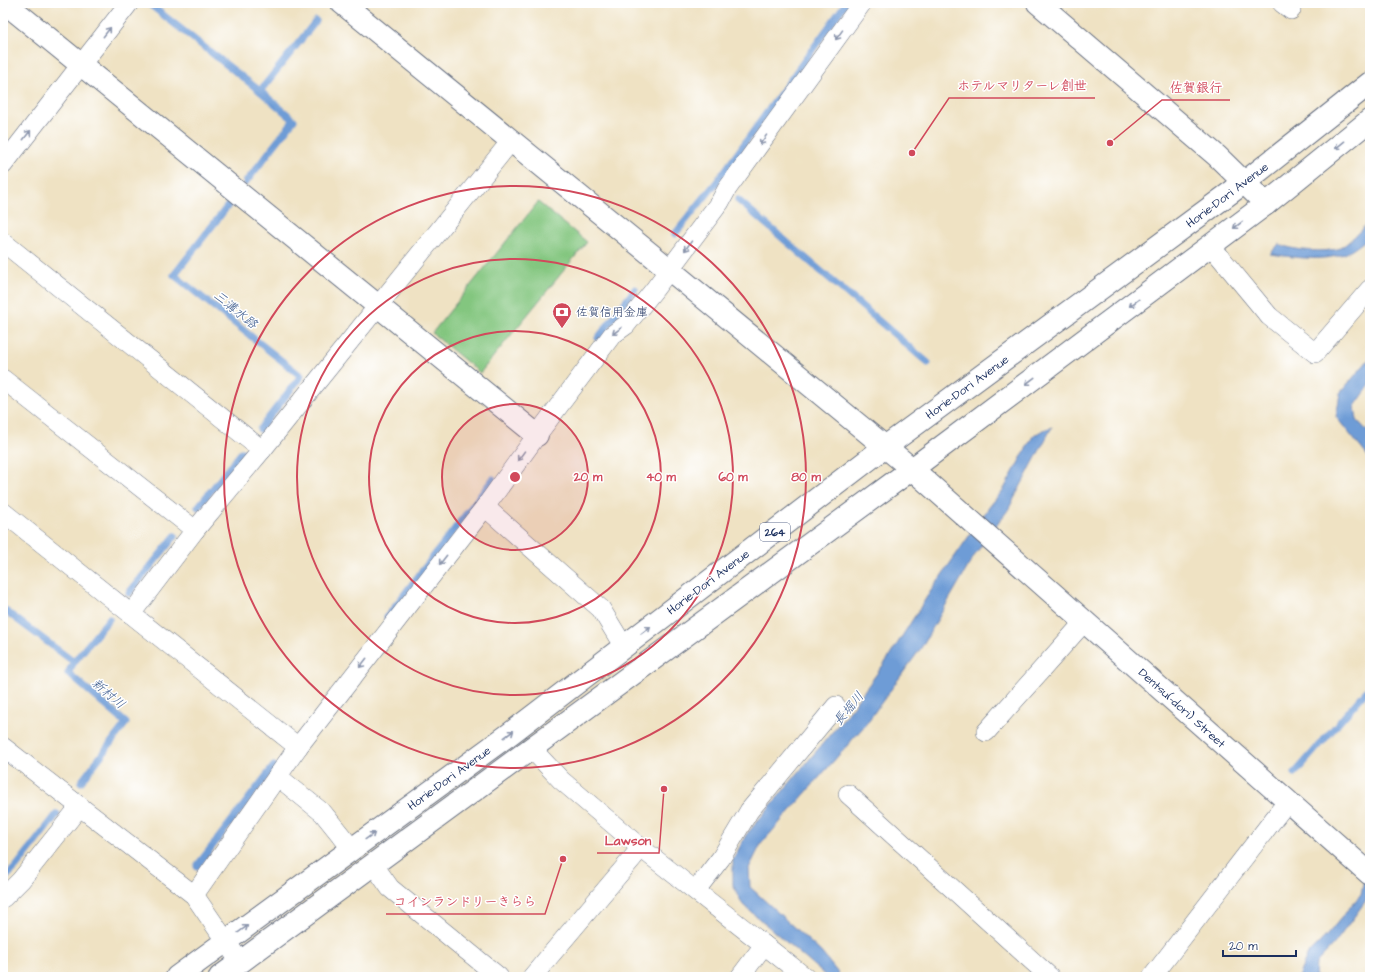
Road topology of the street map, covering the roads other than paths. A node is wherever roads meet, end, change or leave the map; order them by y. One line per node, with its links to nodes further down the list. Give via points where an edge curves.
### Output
1 (5, 3): 6 (main road)
2 (129, 3): 6 (street, one-way to 2)
3 (342, 3): 9 (main road, Dentsu(-dori) Street)
4 (862, 3): 15 (street, one-way to 15)
5 (1038, 3): 11 (main road)
6 (81, 65): 10 (street, one-way to 6); 17 (main road)
7 (1370, 83): 11 (main road, Horie-Dori Avenue / 264)
8 (1370, 120): 12 (main road, Horie-Dori Avenue / 264, one-way to 12)
9 (511, 141): 15 (main road, Dentsu(-dori) Street); 17 (street)
10 (3, 166)
11 (1245, 182): 12 (main road); 20 (main road, Horie-Dori Avenue / 264)
12 (1266, 204): 14 (main road, Horie-Dori Avenue / 264, one-way to 14)
13 (3, 242): 21 (street)
14 (1211, 246): 16 (street, via 1269,316 1315,353); 22 (main road, Horie-Dori Avenue / 264, one-way to 22)
15 (670, 270): 19 (street, one-way to 19, via 626,325 612,335); 20 (main road, Dentsu(-dori) Street)
16 (1370, 289)
17 (378, 307): 19 (main road); 21 (street)
18 (3, 379): 25 (street)
19 (536, 435): 23 (street, one-way to 23)
20 (886, 447): 22 (main road, Dentsu(-dori) Street); 28 (main road, Horie-Dori Avenue / 264, one-way to 20)
21 (262, 450): 25 (street)
22 (912, 469): 27 (main road, Dentsu(-dori) Street); 33 (main road, Horie-Dori Avenue / 264)
23 (485, 507): 28 (street, via 600,609); 32 (street, one-way to 32)
24 (3, 512): 26 (street)
25 (195, 530): 26 (street)
26 (131, 614): 32 (street)
27 (1084, 622): 30 (street); 36 (main road, Dentsu(-dori) Street)
28 (624, 647): 39 (main road, Horie-Dori Avenue / 264, one-way to 28)
29 (836, 706): 42 (street, via 749,811 721,858)
30 (986, 732)
31 (3, 747): 37 (street)
32 (298, 747): 34 (street)
33 (532, 748): 38 (street, via 561,780); 40 (main road, Horie-Dori Avenue / 264)
34 (277, 776): 39 (street, via 323,812); 43 (street)
35 (848, 794): 54 (street)
36 (1287, 802): 41 (main road, Dentsu(-dori) Street); 55 (street)
37 (80, 806): 43 (street); 44 (street, via 21,880)
38 (641, 848): 42 (street); 51 (street)
39 (352, 849): 45 (main road, Horie-Dori Avenue / 264, one-way to 39)
40 (372, 864): 47 (main road, Horie-Dori Avenue / 264); 50 (street, via 390,888)
41 (1370, 874)
42 (696, 890): 46 (street)
43 (194, 895): 45 (street)
44 (3, 898)
45 (226, 942): 47 (street); 48 (main road, Horie-Dori Avenue / 264)
46 (764, 946): 52 (street); 53 (street)
47 (240, 962): 49 (main road, Horie-Dori Avenue / 264)
48 (177, 977)
49 (220, 977)
50 (499, 977)
51 (532, 977)
52 (740, 977)
53 (805, 977)
54 (1050, 977)
55 (1152, 977)

